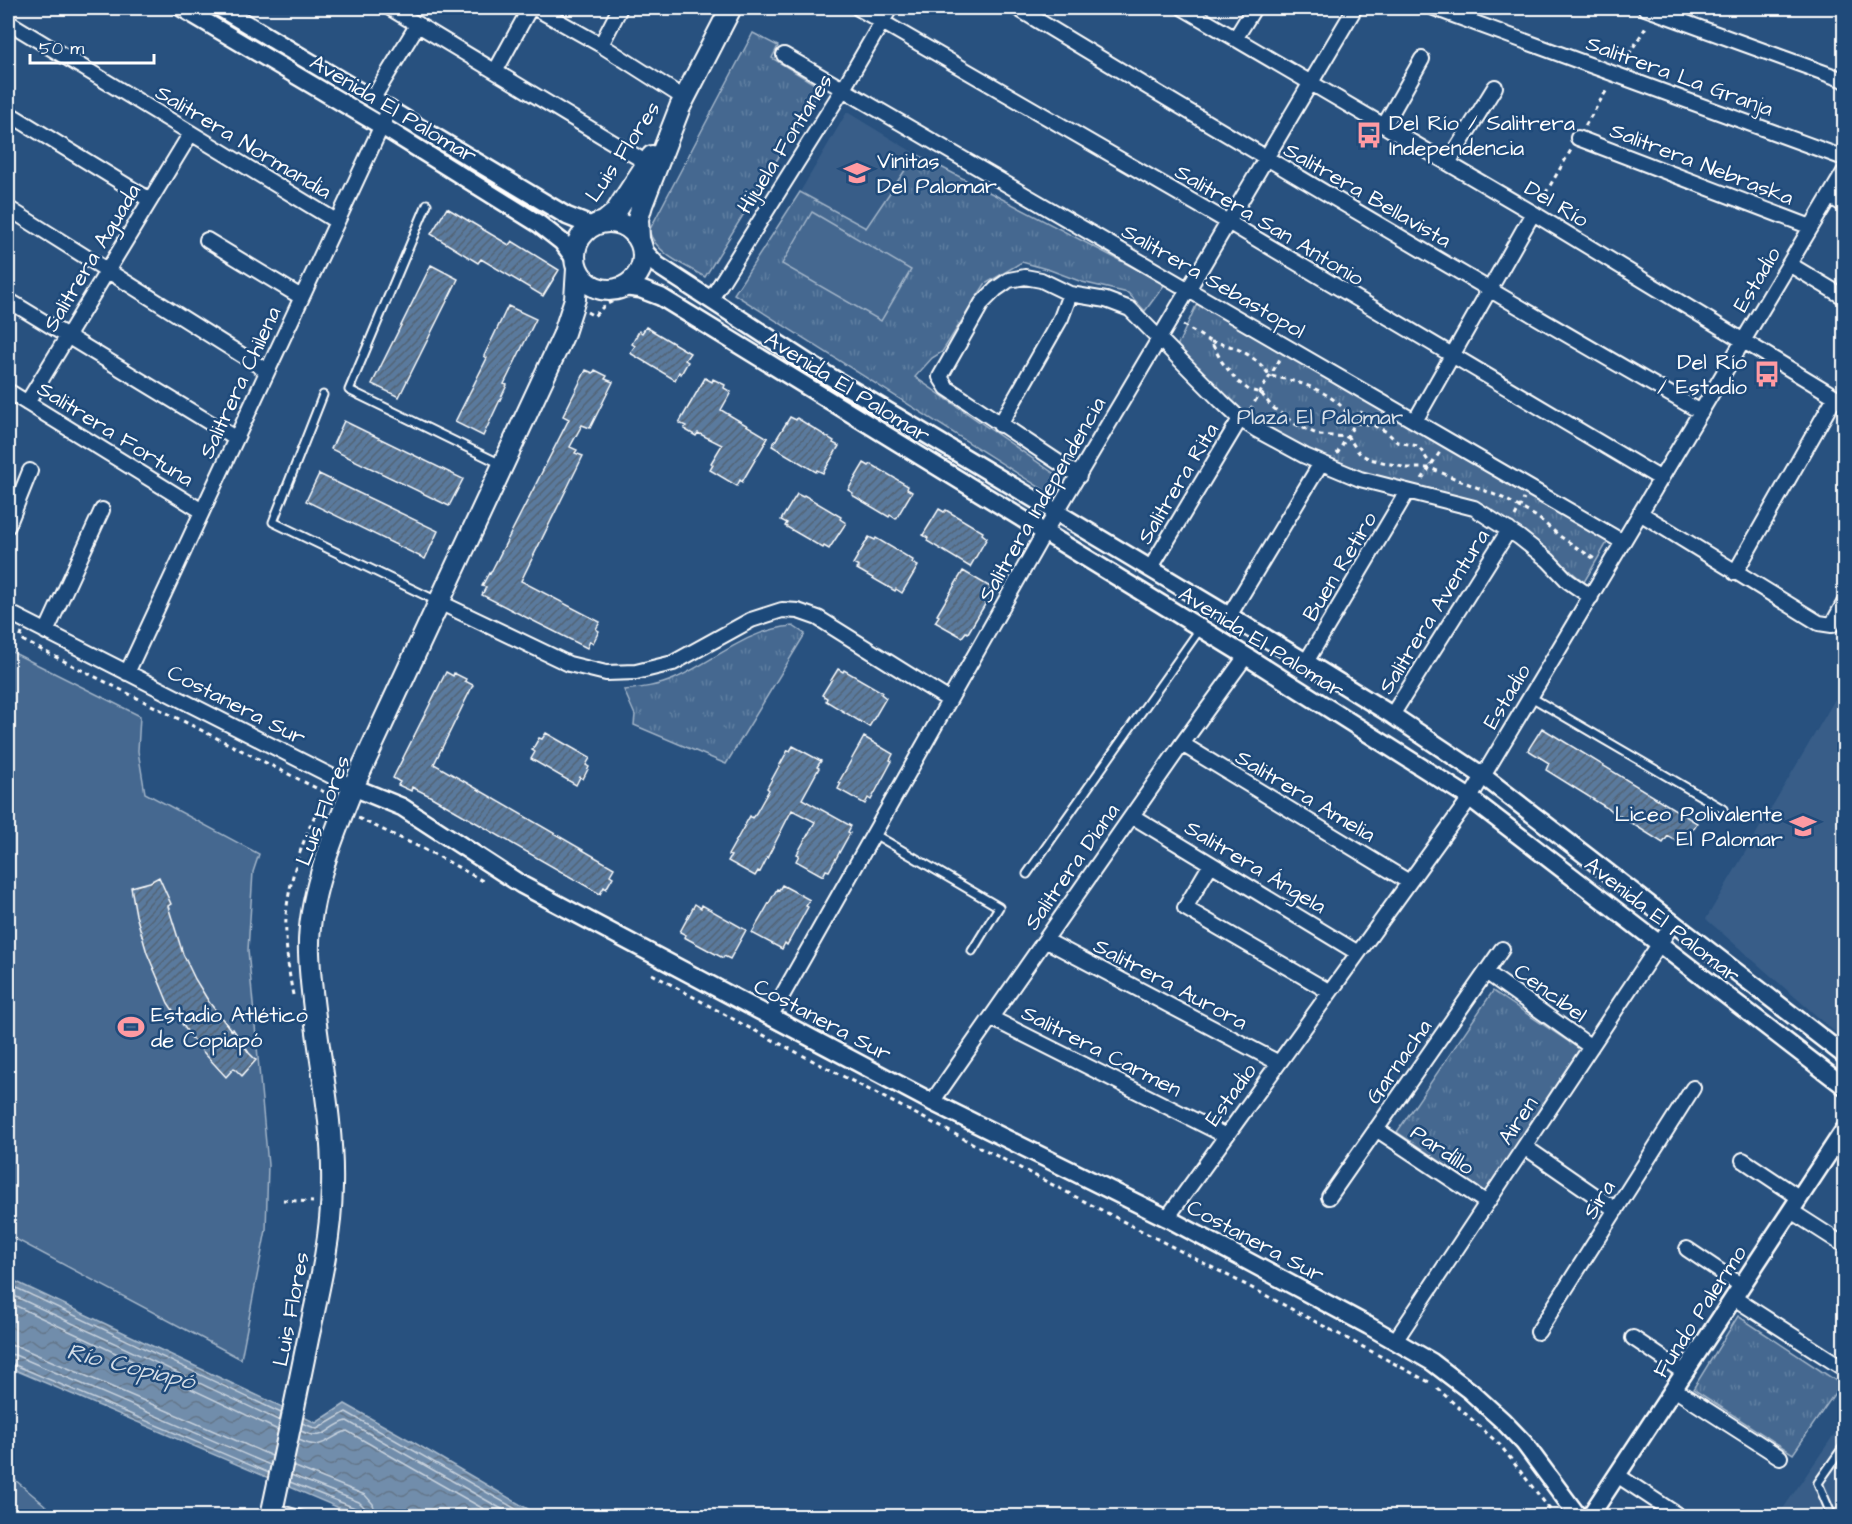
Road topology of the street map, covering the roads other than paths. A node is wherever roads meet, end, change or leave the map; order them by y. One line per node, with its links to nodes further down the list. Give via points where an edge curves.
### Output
1 (182, 8): 32 (street, Avenida El Palomar)
2 (220, 8): 28 (street, Avenida El Palomar)
3 (390, 8): 18 (street)
4 (530, 8): 23 (street)
5 (535, 8): 20 (street)
6 (620, 8): 20 (street)
7 (731, 8): 29 (main road, Luis Flores)
8 (858, 8): 17 (street, Salitrera San Antonio)
9 (890, 8): 17 (street, Hijuela Fontanes)
10 (1017, 8): 37 (street, Salitrera Bellavista)
11 (1183, 8): 19 (street, Del Río)
12 (1254, 8): 19 (street)
13 (1355, 8): 25 (street, Salitrera Independencia)
14 (1434, 8): 36 (street, Salitrera La Granja)
15 (1650, 10): 24 (street)
16 (8, 22): 34 (street, Salitrera Normandia)
17 (882, 23): 27 (street, Hijuela Fontanes); 48 (street, Salitrera San Antonio)
18 (418, 24): 23 (street); 28 (street)
19 (1235, 39): 25 (street, Del Río)
20 (601, 45): 29 (street)
21 (784, 55): 27 (street, Salitrera Sebastopol)
22 (1422, 59): 33 (street)
23 (496, 70): 38 (street)
24 (1845, 80)
25 (1310, 83): 33 (street, Del Río); 37 (street, Salitrera Independencia)
26 (1495, 87): 39 (street)
27 (843, 89): 56 (street, Salitrera Sebastopol); 62 (street, Hijuela Fontanes)
28 (373, 98): 30 (street, Avenida El Palomar)
29 (682, 103): 38 (main road, Luis Flores); 52 (main road, Luis Flores, via 642,205 638,219)
30 (390, 108): 32 (street, Salitrera Chilena); 49 (street, Avenida El Palomar, via 567,216)
31 (8, 113): 42 (street)
32 (380, 125): 47 (street, Salitrera Chilena); 53 (street, Avenida El Palomar, via 552,232)
33 (1384, 126): 39 (street, Del Río)
34 (191, 133): 42 (street, Salitrera Aguada); 47 (street, Salitrera Normandia)
35 (1578, 138): 50 (street, Salitrera Nebraska)
36 (1845, 158)
37 (1266, 159): 48 (street, Salitrera Independencia); 57 (street, Salitrera Bellavista)
38 (648, 163): 49 (main road, Luis Flores, via 615,213)
39 (1448, 163): 46 (street, Del Río)
40 (1845, 172): 41 (street, Estadio)
41 (1830, 196): 44 (street); 50 (street, Estadio)
42 (150, 200): 55 (street, Salitrera Aguada)
43 (427, 204): 79 (lane, via 349,390)
44 (1845, 205)
45 (8, 208): 55 (street)
46 (1533, 213): 57 (street); 67 (street, Del Río)
47 (336, 221): 60 (street, Salitrera Chilena)
48 (1228, 222): 56 (street, Salitrera Independencia); 68 (street, Salitrera San Antonio)
49 (598, 224): 52 (main road, via 621,224 632,230); 53 (main road, via 579,237)
50 (1811, 227): 54 (street, Estadio)
51 (207, 240): 60 (street)
52 (641, 244): 58 (main road, via 643,262 639,273); 62 (street, Avenida El Palomar, via 657,265)
53 (575, 264): 58 (main road, via 591,285); 64 (main road, Luis Flores, via 574,300)
54 (1789, 264): 61 (street); 67 (street, Estadio)
55 (107, 272): 65 (street, Salitrera Aguada); 69 (street)
56 (1189, 290): 66 (street, Salitrera Independencia); 76 (street, Salitrera Sebastopol)
57 (1489, 290): 68 (street); 74 (street, Salitrera Bellavista)
58 (617, 292): 64 (main road, Luis Flores, via 593,296); 91 (street, Avenida El Palomar, via 640,289 661,297)
59 (1070, 294): 66 (street, via 1130,309); 77 (street, via 1061,318); 77 (street, via 1041,280 1010,280 982,303 940,377 947,388)
60 (301, 297): 69 (street, Salitrera Chilena)
61 (1845, 297)
62 (711, 299): 87 (street, Avenida El Palomar, via 819,370)
63 (8, 300): 65 (street)
64 (563, 336): 79 (main road, Luis Flores)
65 (68, 337): 73 (street, Salitrera Aguada); 78 (street)
66 (1159, 338): 75 (street); 82 (street, Salitrera Independencia)
67 (1744, 341): 72 (street, Del Río); 74 (street, Estadio)
68 (1452, 357): 76 (street); 83 (street, Salitrera San Antonio)
69 (267, 371): 78 (street, Salitrera Chilena)
70 (8, 391): 73 (street, Salitrera Fortuna)
71 (323, 395): 96 (lane, via 273,522)
72 (1840, 400): 94 (street)
73 (27, 403): 86 (street, Salitrera Fortuna)
74 (1701, 411): 83 (street, Estadio)
75 (1241, 420): 80 (street); 93 (street, Salitrera Rita)
76 (1415, 422): 92 (street, Salitrera Sebastopol)
77 (1000, 425): 82 (street)
78 (236, 438): 86 (street, Salitrera Chilena)
79 (503, 465): 96 (main road, Luis Flores)
80 (1325, 465): 84 (street); 99 (street)
81 (30, 471): 89 (street)
82 (1079, 476): 87 (street, Salitrera Independencia)
83 (1660, 479): 88 (street, Estadio)
84 (1410, 493): 90 (street, via 1474,508); 103 (street, Buen Retiro)
85 (102, 510): 101 (street)
86 (202, 511): 104 (street, Salitrera Chilena)
87 (1056, 513): 91 (street, Salitrera Independencia); 93 (street, Avenida El Palomar)
88 (1640, 513): 92 (street, Estadio); 94 (street)
89 (8, 526)
90 (1509, 530): 95 (street); 107 (street, Salitrera Aventura)
91 (1044, 533): 100 (street, Avenida El Palomar); 106 (street, Salitrera Independencia)
92 (1623, 542): 95 (street, Estadio)
93 (1150, 569): 99 (street, Avenida El Palomar)
94 (1735, 573): 97 (street, via 1819,623 1832,625)
95 (1590, 597): 105 (street, Estadio)
96 (439, 602): 106 (street, via 569,664 606,673 636,672 673,663 751,620 782,610 798,611 818,618); 110 (main road, Luis Flores)
97 (1845, 603)
98 (8, 612): 101 (street, Costanera Sur)
99 (1229, 616): 103 (street, Avenida El Palomar)
100 (1200, 628): 102 (street, Avenida El Palomar); 116 (lane)
101 (46, 632): 104 (street, Costanera Sur)
102 (1246, 656): 108 (street, Salitrera Diana); 111 (street, Avenida El Palomar)
103 (1306, 662): 107 (street, Avenida El Palomar)
104 (127, 673): 110 (street, Costanera Sur)
105 (1531, 697): 109 (street, Estadio); 112 (lane)
106 (949, 700): 114 (street, Salitrera Independencia)
107 (1392, 715): 109 (street, Avenida El Palomar)
108 (1182, 744): 113 (street, Salitrera Diana); 117 (street, Salitrera Amelia)
109 (1483, 776): 111 (street, Estadio); 118 (street, Avenida El Palomar)
110 (346, 784): 126 (street, Costanera Sur, via 402,807 522,885); 156 (main road, Luis Flores, via 343,812 313,910 309,951 330,1124 329,1235)
111 (1470, 798): 117 (street, Estadio); 120 (street, Avenida El Palomar)
112 (1723, 809)
113 (1132, 816): 115 (street, Salitrera Ángela); 119 (street, Salitrera Diana)
114 (873, 834): 122 (lane, via 999,907); 126 (street, Salitrera Independencia)
115 (1211, 864): 123 (street, Salitrera Ángela); 125 (street, via 1185,908)
116 (1027, 874)
117 (1409, 882): 123 (street, Estadio)
118 (1674, 922): 120 (street, Airen); 129 (street, Avenida El Palomar)
119 (1045, 940): 127 (street, Salitrera Diana); 130 (street, Salitrera Aurora)
120 (1660, 945): 128 (street, Airen); 131 (street, Avenida El Palomar)
121 (1502, 949): 124 (street, Garnacha)
122 (972, 951)
123 (1358, 953): 125 (street, Estadio)
124 (1486, 972): 128 (street, Cencibel); 134 (street, Garnacha)
125 (1330, 992): 130 (street, Estadio)
126 (770, 1017): 133 (street, Costanera Sur)
127 (991, 1018): 133 (street, Salitrera Diana); 136 (street, Salitrera Carmen)
128 (1591, 1047): 137 (street, Airen)
129 (1845, 1055)
130 (1279, 1063): 136 (street, Estadio)
131 (1845, 1086)
132 (1693, 1088): 142 (street, Sira)
133 (932, 1102): 143 (street, Costanera Sur)
134 (1376, 1129): 139 (street, Garnacha); 140 (street, Pardillo)
135 (1845, 1130): 141 (street, Fundo Palermo)
136 (1226, 1136): 143 (street, Estadio)
137 (1525, 1147): 140 (street, Airen); 142 (street)
138 (1743, 1160): 141 (street)
139 (1329, 1197)
140 (1487, 1203): 149 (street, Airen)
141 (1796, 1205): 144 (street); 146 (street, Fundo Palermo)
142 (1616, 1210): 147 (street, Sira)
143 (1167, 1218): 149 (street, Costanera Sur)
144 (1845, 1245)
145 (1687, 1249): 146 (street)
146 (1738, 1292): 150 (street); 151 (street, Fundo Palermo)
147 (1538, 1332)
148 (1633, 1338): 151 (street)
149 (1395, 1341): 158 (street, Costanera Sur, via 1432,1362 1503,1421)
150 (1842, 1368)
151 (1685, 1373): 152 (street, Fundo Palermo)
152 (1674, 1389): 154 (street); 155 (street, Fundo Palermo)
153 (1845, 1446): 161 (lane, via 1818,1483)
154 (1780, 1457)
155 (1617, 1475): 159 (street, Fundo Palermo); 160 (street)
156 (272, 1512): 157 (lane)
157 (305, 1516)
158 (1578, 1516)
159 (1590, 1516)
160 (1679, 1516)
161 (1832, 1516)

